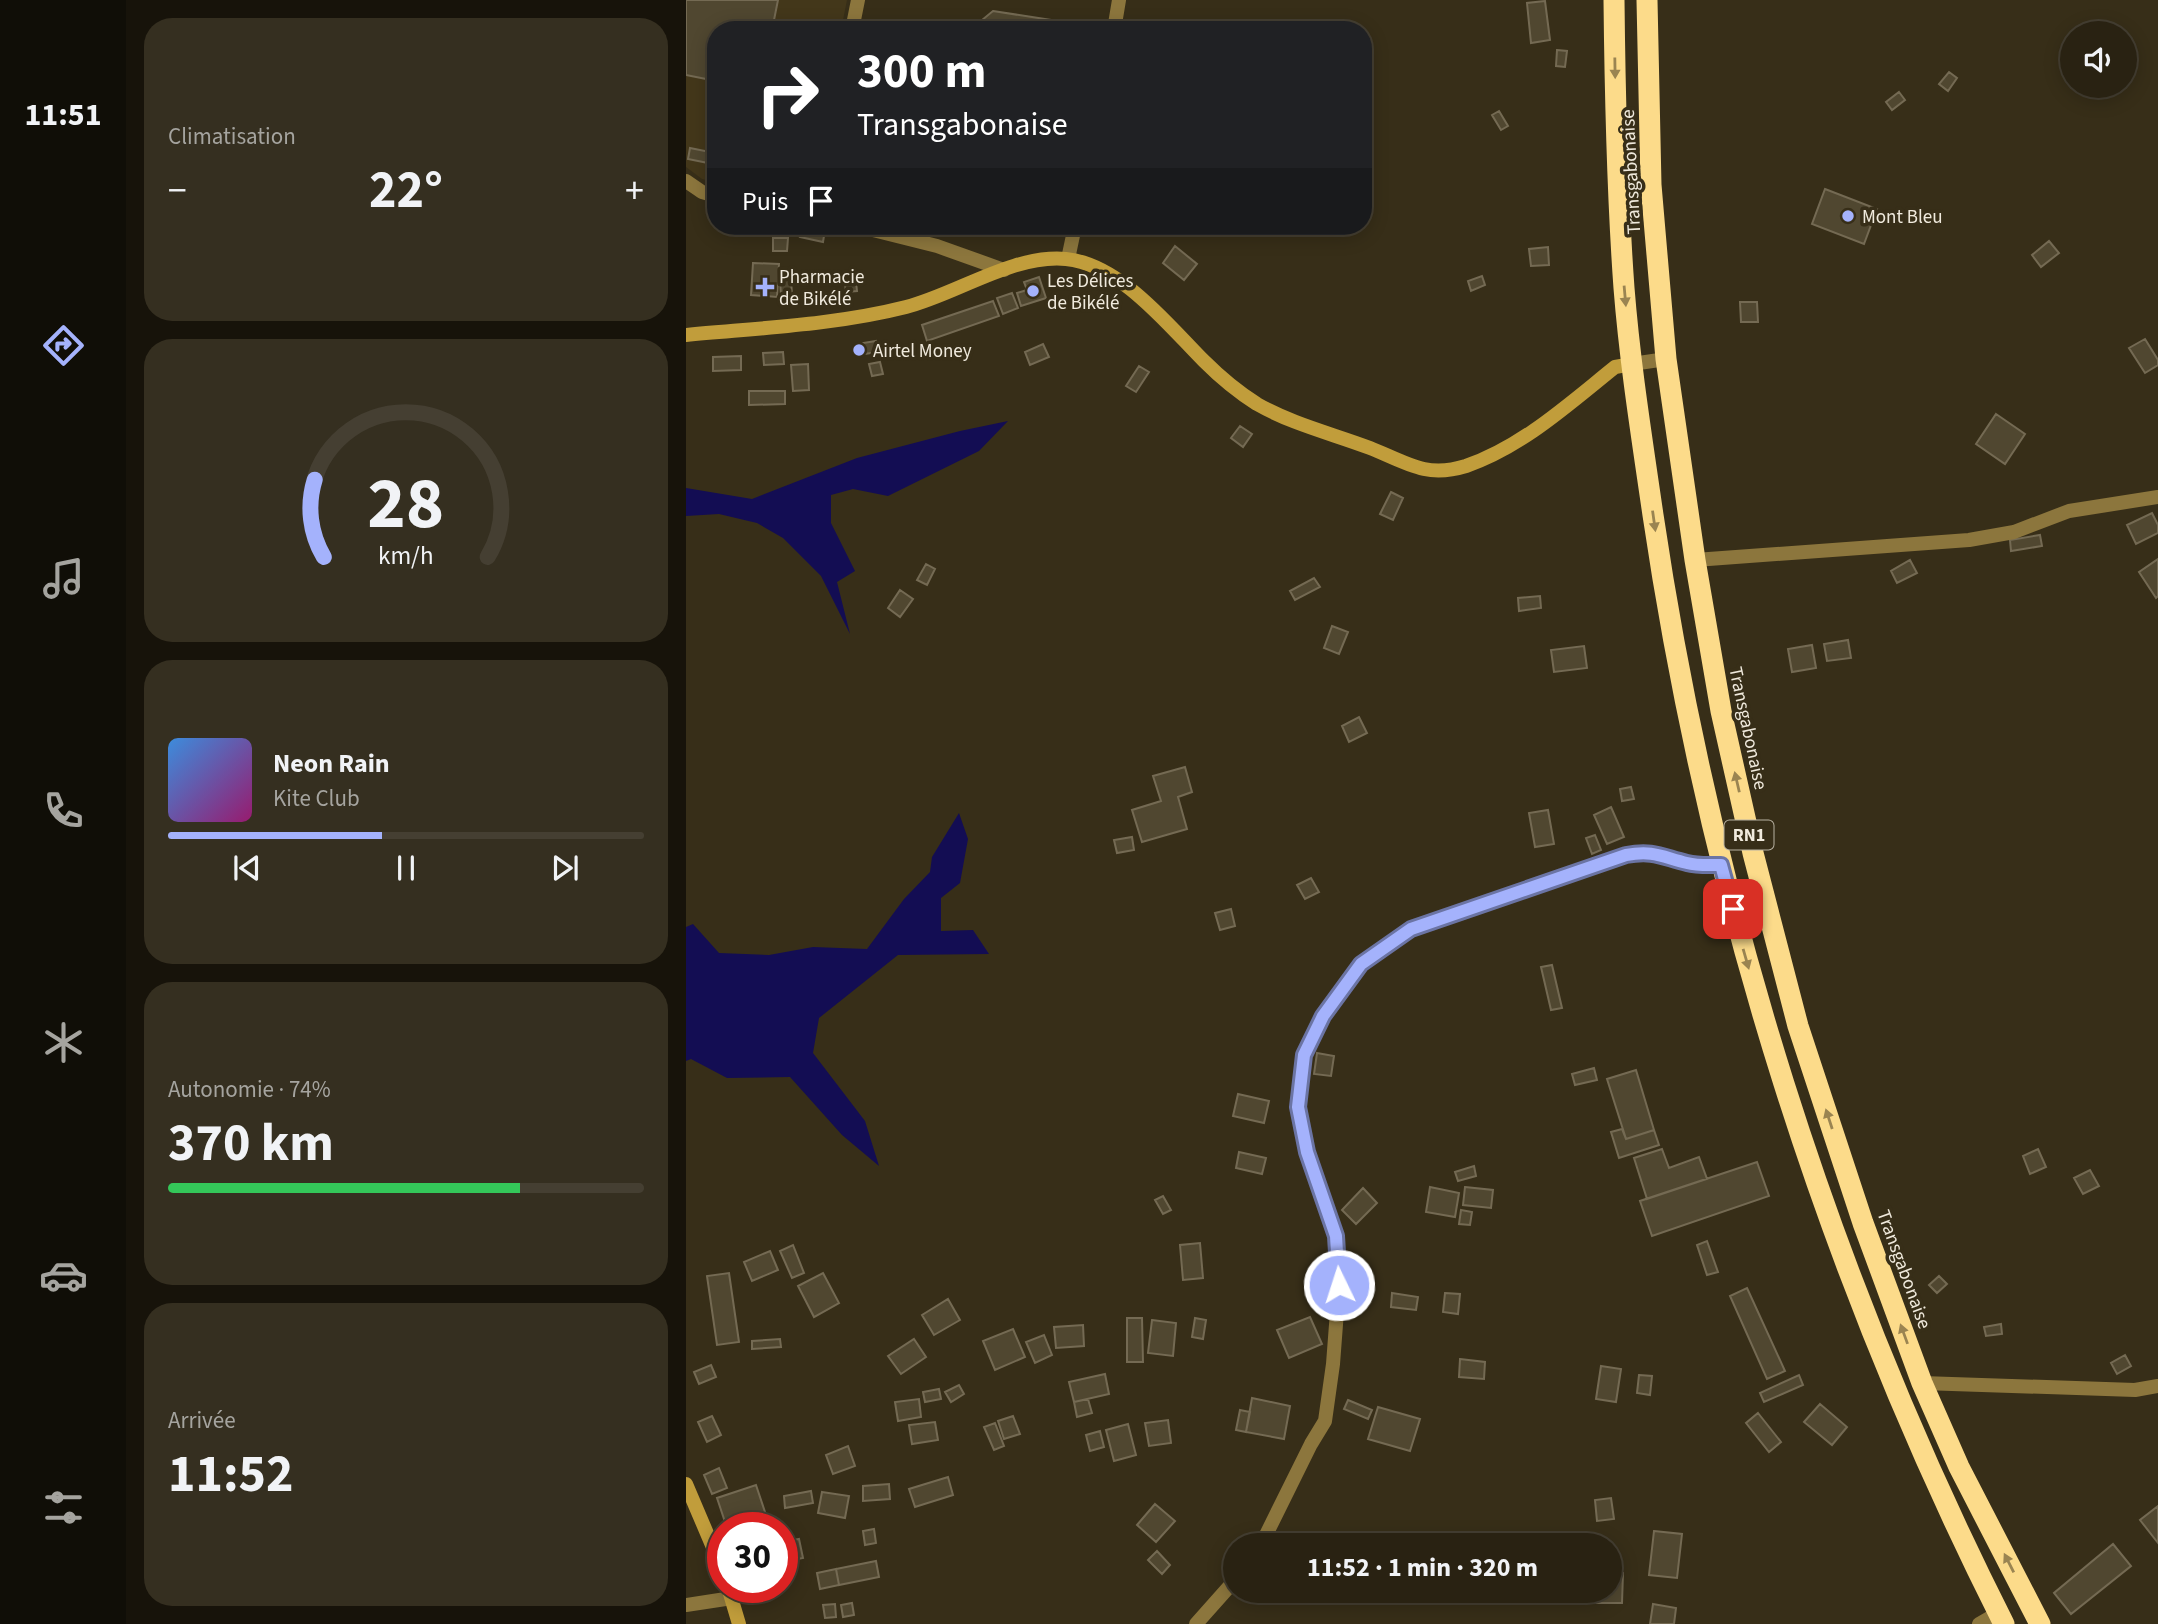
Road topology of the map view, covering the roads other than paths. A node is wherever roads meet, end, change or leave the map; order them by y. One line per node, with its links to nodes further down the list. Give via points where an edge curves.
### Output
1 (858, 0): 5 (street)
2 (1119, 0): 6 (street)
3 (1614, 0): 15 (highway, Transgabonaise / RN1, one-way to 15, via 1619,186)
4 (1647, 0): 14 (highway, Transgabonaise / RN1, via 1651,186)
5 (854, 21)
6 (1116, 21)
7 (686, 181): 8 (street)
8 (707, 193)
9 (893, 235): 12 (street)
10 (1073, 235): 11 (street)
11 (1068, 259): 12 (street, via 1035,260); 15 (street, via 1116,279 1259,405 1423,469 1443,471 1489,455 1534,431 1615,367)
12 (1004, 270): 13 (street, via 908,306 870,315)
13 (686, 335)
14 (1666, 359): 15 (street); 17 (highway, Transgabonaise / RN1)
15 (1632, 364): 18 (highway, Transgabonaise / RN1, one-way to 18, via 1688,721)
16 (2158, 498): 17 (street, via 2069,511 2014,532 1969,540)
17 (1695, 560): 19 (highway, Transgabonaise / RN1, one-way to 17, via 1798,1026 1724,724)
18 (1721, 865): 22 (street, via 1686,863 1650,852 1626,855 1411,929 1361,964 1323,1016 1304,1055 1298,1107 1307,1152 1336,1236 1339,1285 1333,1364 1325,1421); 28 (highway, Transgabonaise / RN1, one-way to 28, via 1794,1114 1859,1297 1919,1444)
19 (1922, 1383): 20 (street, via 2135,1390); 32 (highway, Transgabonaise / RN1, one-way to 19, via 1959,1467)
20 (2158, 1386)
21 (686, 1485): 23 (street)
22 (1267, 1533)
23 (707, 1534)
24 (1223, 1594): 30 (street)
25 (707, 1599): 27 (street)
26 (733, 1603): 29 (street)
27 (686, 1605)
28 (2001, 1618): 31 (street)
29 (739, 1624)
30 (1196, 1624)
31 (1979, 1624)
32 (2040, 1624)

